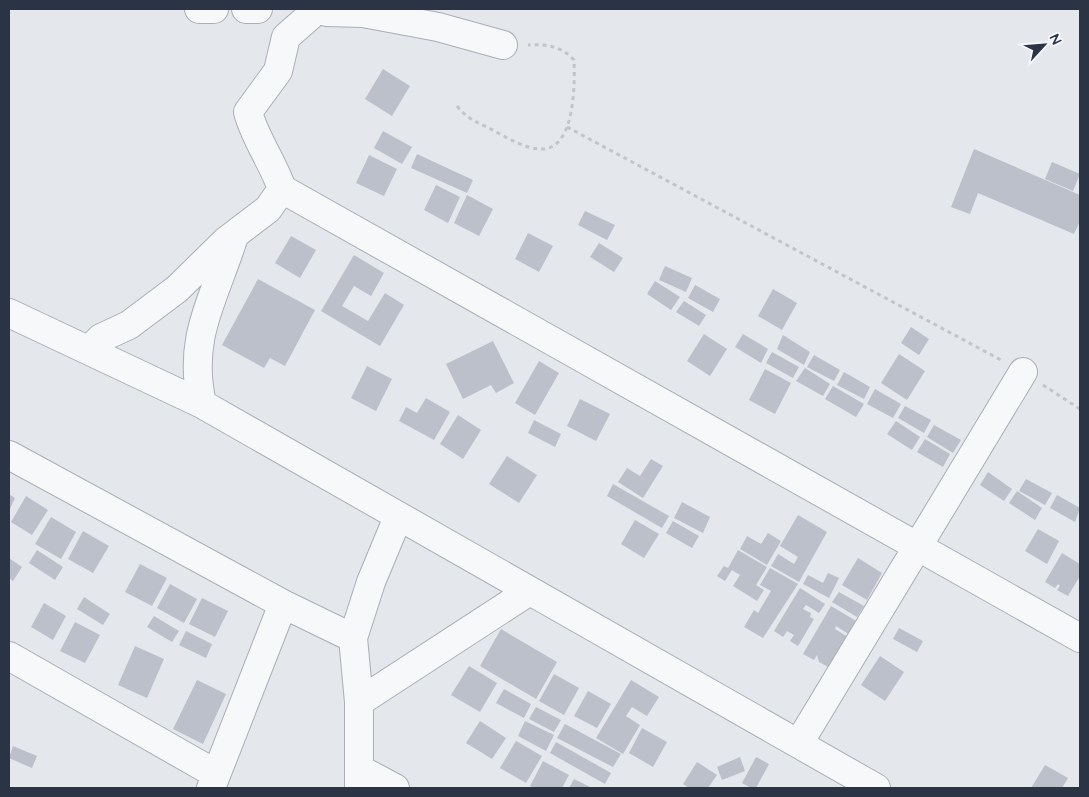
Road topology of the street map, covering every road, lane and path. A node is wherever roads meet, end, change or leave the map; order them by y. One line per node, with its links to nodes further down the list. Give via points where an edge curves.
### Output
1 (199, 9): 2 (street)
2 (214, 9)
3 (246, 9): 4 (street)
4 (258, 9)
5 (313, 9): 10 (street, via 310,16 286,37 278,71 248,112)
6 (319, 9): 7 (street, via 363,13 438,27)
7 (503, 45): 9 (path, via 544,44 564,50 574,60 575,86)
8 (457, 106): 9 (path, via 468,119 528,146 548,148 557,143)
9 (567, 127): 14 (path)
10 (282, 189): 11 (street, via 268,209); 19 (street)
11 (234, 235): 13 (street, via 177,289 129,325 101,338); 15 (street, via 200,330 196,370)
12 (12, 322): 13 (street)
13 (89, 350): 15 (street)
14 (1023, 372): 16 (path); 19 (street)
15 (202, 404): 18 (street)
16 (1080, 409)
17 (9, 456): 21 (street)
18 (398, 517): 20 (street); 22 (street, via 371,582)
19 (918, 547): 23 (street); 26 (street)
20 (528, 592): 25 (street); 26 (street)
21 (283, 604): 22 (street); 28 (street)
22 (353, 638): 25 (street)
23 (1080, 638)
24 (9, 656): 28 (street)
25 (359, 702): 27 (street)
26 (800, 743): 29 (street)
27 (360, 779): 30 (street)
28 (213, 781)
29 (865, 786)
30 (395, 788)

